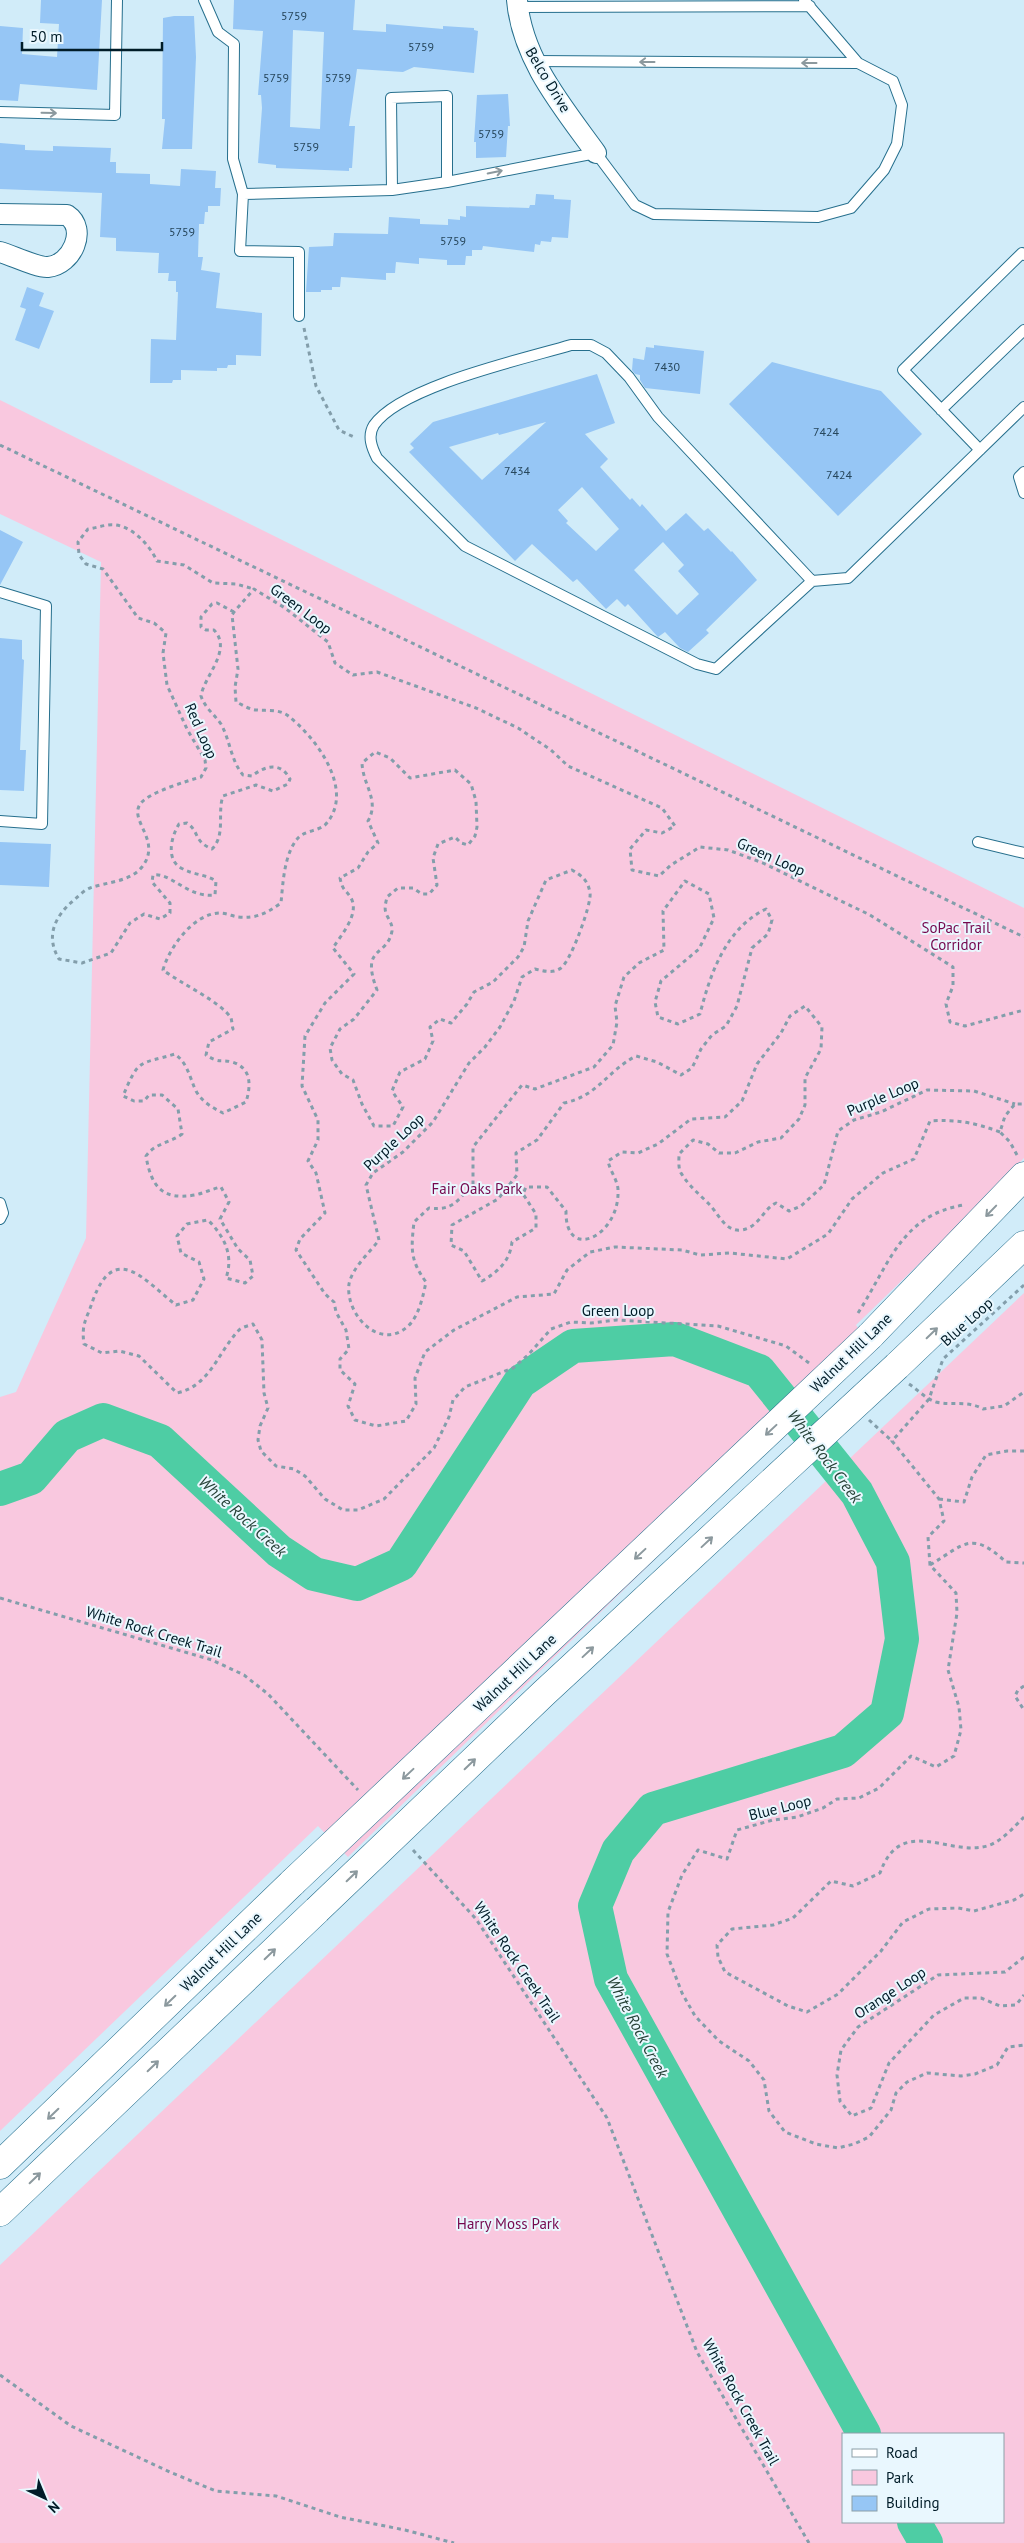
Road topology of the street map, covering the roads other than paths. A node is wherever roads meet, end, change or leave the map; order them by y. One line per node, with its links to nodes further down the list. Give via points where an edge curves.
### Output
1 (117, 0): 7 (lane, one-way to 1, via 115,115)
2 (204, 0): 11 (lane, via 218,32 234,44 232,159)
3 (517, 3): 4 (lane); 5 (street, Belco Drive, via 522,35)
4 (807, 3): 6 (lane)
5 (534, 61): 6 (lane, one-way to 5); 8 (street, Belco Drive)
6 (858, 64): 8 (lane, via 893,81 902,105 897,144 884,170 851,208 818,217 654,214 635,205)
7 (0, 112)
8 (596, 152): 9 (lane, one-way to 8)
9 (447, 182): 10 (lane); 10 (lane, via 447,96 391,98)
10 (392, 190): 11 (lane)
11 (243, 194): 15 (lane, via 240,251 300,252)
12 (0, 214): 13 (street, via 67,215 76,226 76,243 69,257 47,267)
13 (0, 252)
14 (1024, 255): 18 (lane, via 1022,253 902,370)
15 (299, 316)
16 (1024, 330): 18 (lane)
17 (1024, 407): 19 (lane)
18 (941, 410): 19 (lane)
19 (980, 450): 22 (lane, via 848,578)
20 (1024, 472): 21 (lane, via 1019,477)
21 (1024, 493)
22 (812, 581): 22 (lane, via 658,416 629,377 606,353 592,345 571,346 438,384 387,412 373,427 370,443 377,458 465,546 697,664 716,668)
23 (0, 592): 24 (lane, via 46,606 42,824)
24 (0, 821)
25 (978, 842): 26 (lane)
26 (1024, 853)
27 (1022, 1167): 31 (main road, Walnut Hill Lane, one-way to 31, bridge, via 862,1328)
28 (0, 1203): 29 (lane, via 3,1213)
29 (0, 1219)
30 (1024, 1244): 32 (main road, one-way to 30, bridge, via 544,1694)
31 (0, 2165)
32 (0, 2212)

